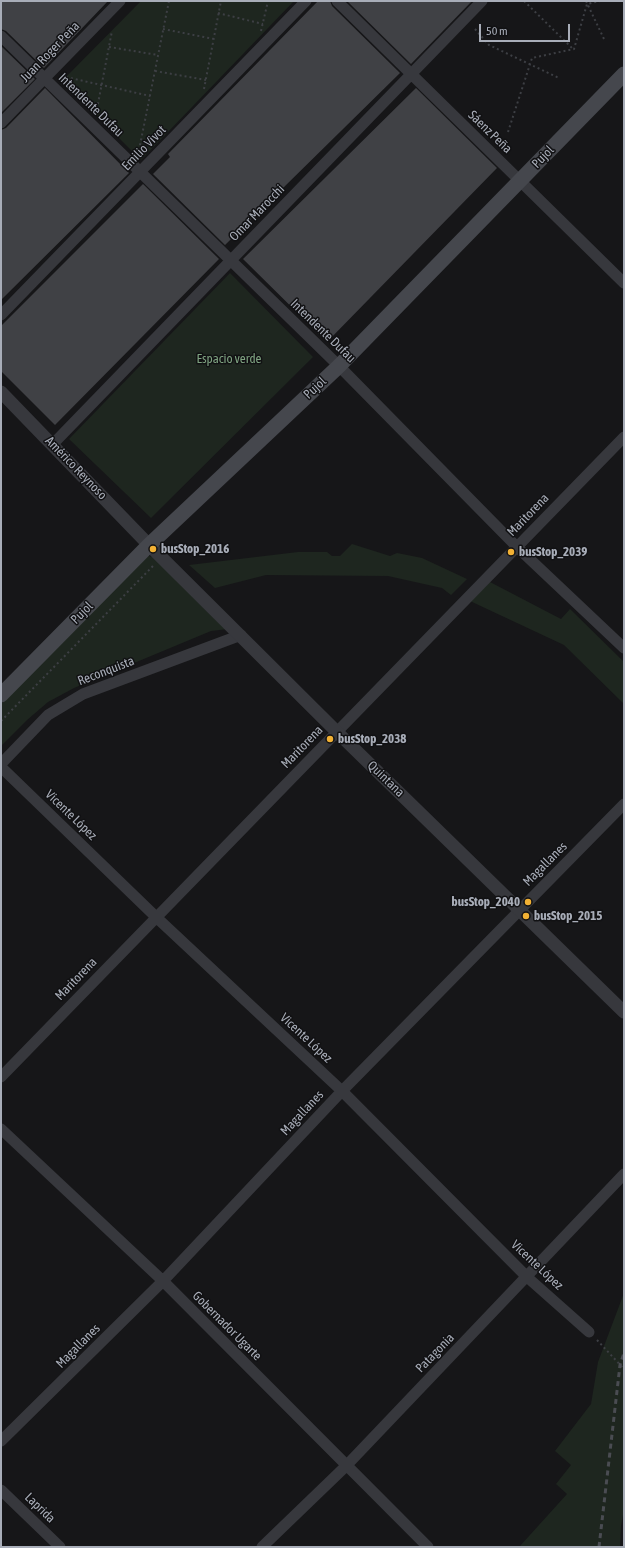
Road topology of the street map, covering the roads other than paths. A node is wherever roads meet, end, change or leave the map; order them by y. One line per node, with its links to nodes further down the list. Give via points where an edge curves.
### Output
1 (120, 1): 8 (street, Juan Roger Peña)
2 (306, 1): 10 (street, Emilio Vivot)
3 (337, 1): 6 (street, Sáenz Peña)
4 (482, 1): 6 (street, Omar Marocchi)
5 (1, 36): 8 (street, Intendente Dufau)
6 (411, 74): 11 (street, Sáenz Peña); 12 (street, Omar Marocchi)
7 (624, 74): 11 (main road, Pujol)
8 (44, 78): 9 (street, Juan Roger Peña); 10 (street, Intendente Dufau)
9 (1, 123)
10 (140, 172): 12 (street, Intendente Dufau); 14 (street, Emilio Vivot)
11 (520, 180): 13 (street, Sáenz Peña); 15 (main road, Pujol)
12 (230, 260): 15 (street, Intendente Dufau); 18 (street, Omar Marocchi)
13 (624, 282)
14 (1, 315)
15 (339, 366): 19 (main road, Pujol); 20 (street, Intendente Dufau)
16 (1, 392): 18 (street, Américo Reynoso)
17 (624, 437): 20 (street, Maritorena)
18 (53, 444): 19 (street, Américo Reynoso)
19 (149, 545): 21 (street, Quintana); 23 (main road, Pujol)
20 (517, 547): 22 (street, Intendente Dufau); 24 (street, Maritorena)
21 (241, 635): 24 (street, Quintana); 25 (street, Reconquista, via 82,694 48,715)
22 (624, 648)
23 (1, 695)
24 (337, 732): 27 (street, Quintana); 28 (street, Maritorena)
25 (1, 765): 28 (street, Vicente López)
26 (624, 804): 27 (street, Magallanes)
27 (520, 910): 29 (street, Quintana); 31 (street, Magallanes)
28 (156, 917): 30 (street, Maritorena); 31 (street, Vicente López)
29 (624, 1012)
30 (1, 1077)
31 (342, 1091): 34 (street, Vicente López); 35 (street, Magallanes)
32 (1, 1129): 35 (street, Gobernador Ugarte)
33 (624, 1174): 34 (street, Patagonia)
34 (527, 1277): 36 (street, Vicente López); 38 (street, Patagonia)
35 (163, 1281): 37 (street, Magallanes); 38 (street, Gobernador Ugarte)
36 (589, 1332)
37 (1, 1441)
38 (346, 1466): 41 (street, Patagonia); 42 (street, Gobernador Ugarte)
39 (1, 1490): 40 (street, Laprida)
40 (60, 1547)
41 (262, 1547)
42 (428, 1547)

